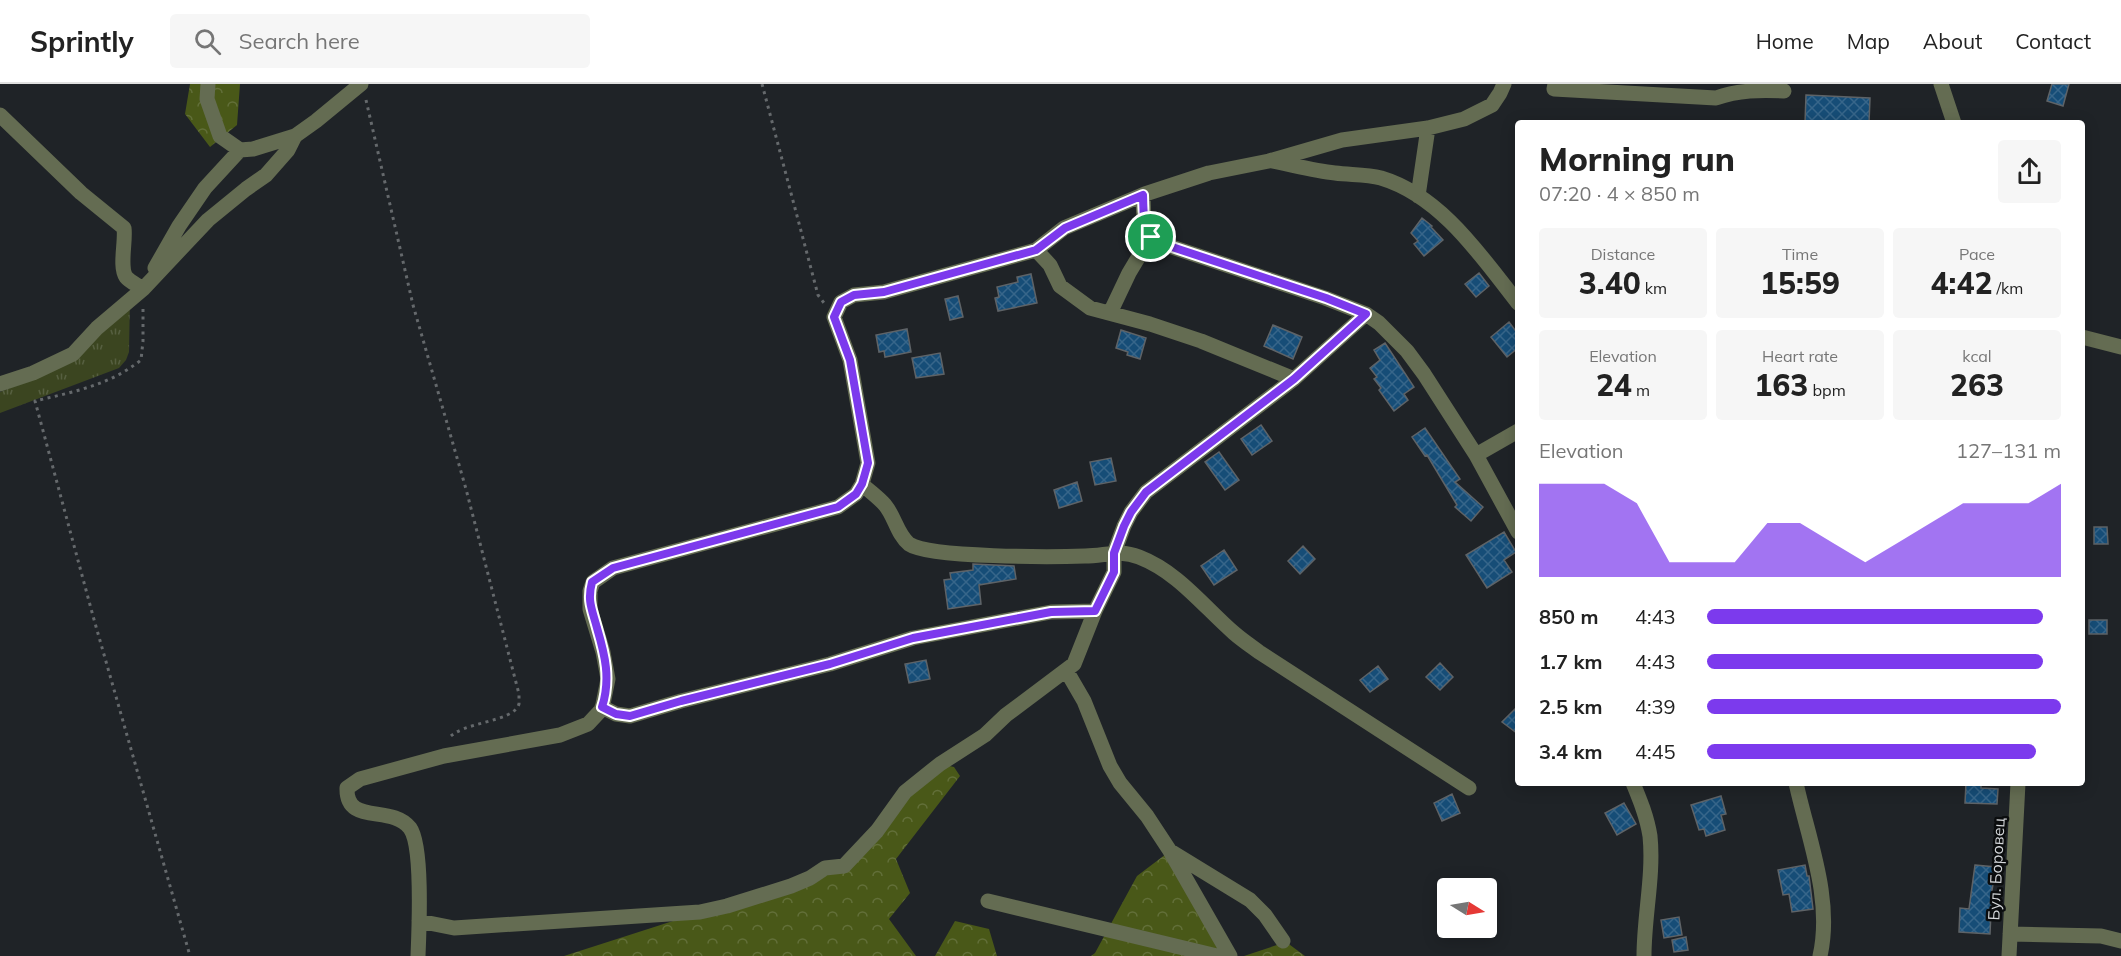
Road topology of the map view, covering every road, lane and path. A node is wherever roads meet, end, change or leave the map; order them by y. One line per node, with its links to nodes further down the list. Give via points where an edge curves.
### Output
1 (208, 84): 13 (street, via 207,99 220,136)
2 (762, 84): 24 (path, via 818,295)
3 (1504, 84): 11 (street, via 1491,105 1481,111)
4 (1555, 84): 6 (street, via 1554,89)
5 (1941, 84): 10 (street)
6 (1651, 89): 8 (street, via 1716,98 1753,90)
7 (363, 90): 12 (street); 37 (path, via 413,305 519,694 519,704 506,715 449,736)
8 (1784, 91)
9 (0, 115): 20 (street, via 124,228 123,271)
10 (1953, 120)
11 (1428, 128): 14 (street, via 1342,140); 16 (street)
12 (295, 136): 13 (street); 19 (street, via 266,175 208,220)
13 (240, 150): 19 (street, via 205,188 179,226 156,264)
14 (1269, 161): 15 (street, via 1209,172); 16 (street, via 1383,179)
15 (1143, 195): 17 (street, via 1144,224); 18 (street, via 1065,228)
16 (1418, 196): 21 (street, via 1461,232)
17 (1156, 240): 22 (street, via 1141,253); 23 (street)
18 (1036, 250): 22 (street, via 1068,293 1090,308); 24 (street, via 884,292 854,295 841,302)
19 (156, 274): 20 (street)
20 (143, 289): 28 (street, via 73,354); 48 (path, via 141,360 109,381 35,401)
21 (1515, 299)
22 (1110, 313): 27 (street, via 1201,341)
23 (1366, 314): 27 (street); 30 (street, via 1407,351)
24 (834, 317): 31 (street, via 850,360 868,463)
25 (2085, 338): 26 (street)
26 (2121, 347)
27 (1294, 379): 33 (street, via 1146,492 1131,512)
28 (0, 384)
29 (1515, 433): 30 (street)
30 (1476, 455): 32 (street)
31 (862, 484): 33 (street, via 886,506 909,544 922,549 1060,557); 36 (street, via 856,494 838,507 613,568 592,582 590,609 607,668)
32 (1515, 526)
33 (1114, 553): 34 (street, via 1114,572); 41 (street, via 1138,556 1180,581 1234,634)
34 (1095, 611): 35 (street, via 1074,664); 36 (street, via 1051,612 913,638 830,664 630,716)
35 (1066, 670): 42 (street, via 1084,701 1110,766); 44 (street, via 905,792 877,831 844,866 825,868 791,886 700,912 464,927)
36 (602, 707): 37 (street, via 588,724 574,731)
37 (444, 756): 44 (street, via 360,778 347,788 349,802 360,812 395,818 411,830 416,847)
38 (1634, 786): 52 (street, via 1645,811 1651,855)
39 (1797, 786): 53 (street, via 1824,914)
40 (2018, 786): 45 (street, Бул. Боровец)
41 (1469, 788)
42 (1170, 851): 46 (street, via 1250,900); 51 (street)
43 (988, 901): 50 (street)
44 (419, 921): 49 (street)
45 (2010, 934): 47 (street, via 2101,936); 54 (street, Бул. Боровец)
46 (1283, 941)
47 (2121, 941)
48 (190, 956)
49 (418, 956)
50 (1217, 956)
51 (1230, 956)
52 (1644, 956)
53 (1820, 956)
54 (2009, 956)

